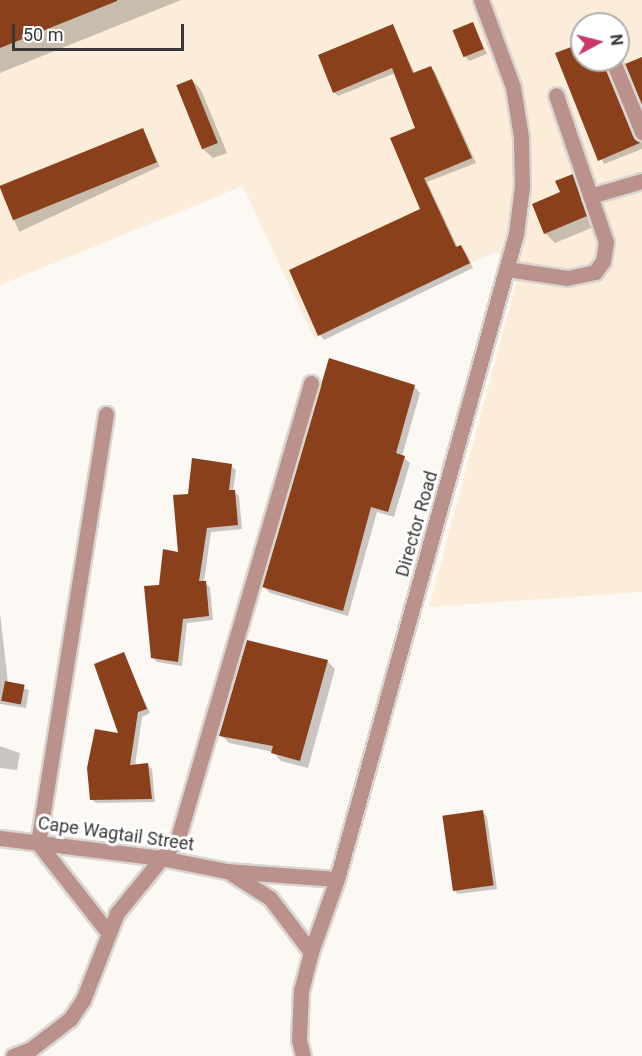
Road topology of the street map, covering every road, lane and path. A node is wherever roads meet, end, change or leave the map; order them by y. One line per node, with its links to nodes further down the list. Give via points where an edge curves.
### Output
1 (480, 0): 7 (street, Director Road, via 506,64 521,137 522,186)
2 (617, 72): 4 (street)
3 (556, 94): 6 (street)
4 (642, 132)
5 (642, 181): 6 (street)
6 (590, 196): 7 (street, via 606,242 603,261 596,272 567,278)
7 (507, 269): 14 (street, Director Road)
8 (311, 383): 12 (street, via 187,812 178,838)
9 (106, 414): 11 (street)
10 (0, 837): 11 (street, Cape Wagtail Street)
11 (38, 843): 12 (street, Cape Wagtail Street); 15 (street)
12 (161, 858): 13 (street, Cape Wagtail Street); 15 (street)
13 (226, 871): 14 (street); 16 (street, via 262,891)
14 (337, 879): 16 (street, Director Road)
15 (107, 931): 17 (street, via 83,1000 70,1019 31,1049)
16 (311, 952): 18 (street, Director Road, via 300,1000)
17 (13, 1056)
18 (303, 1056)

